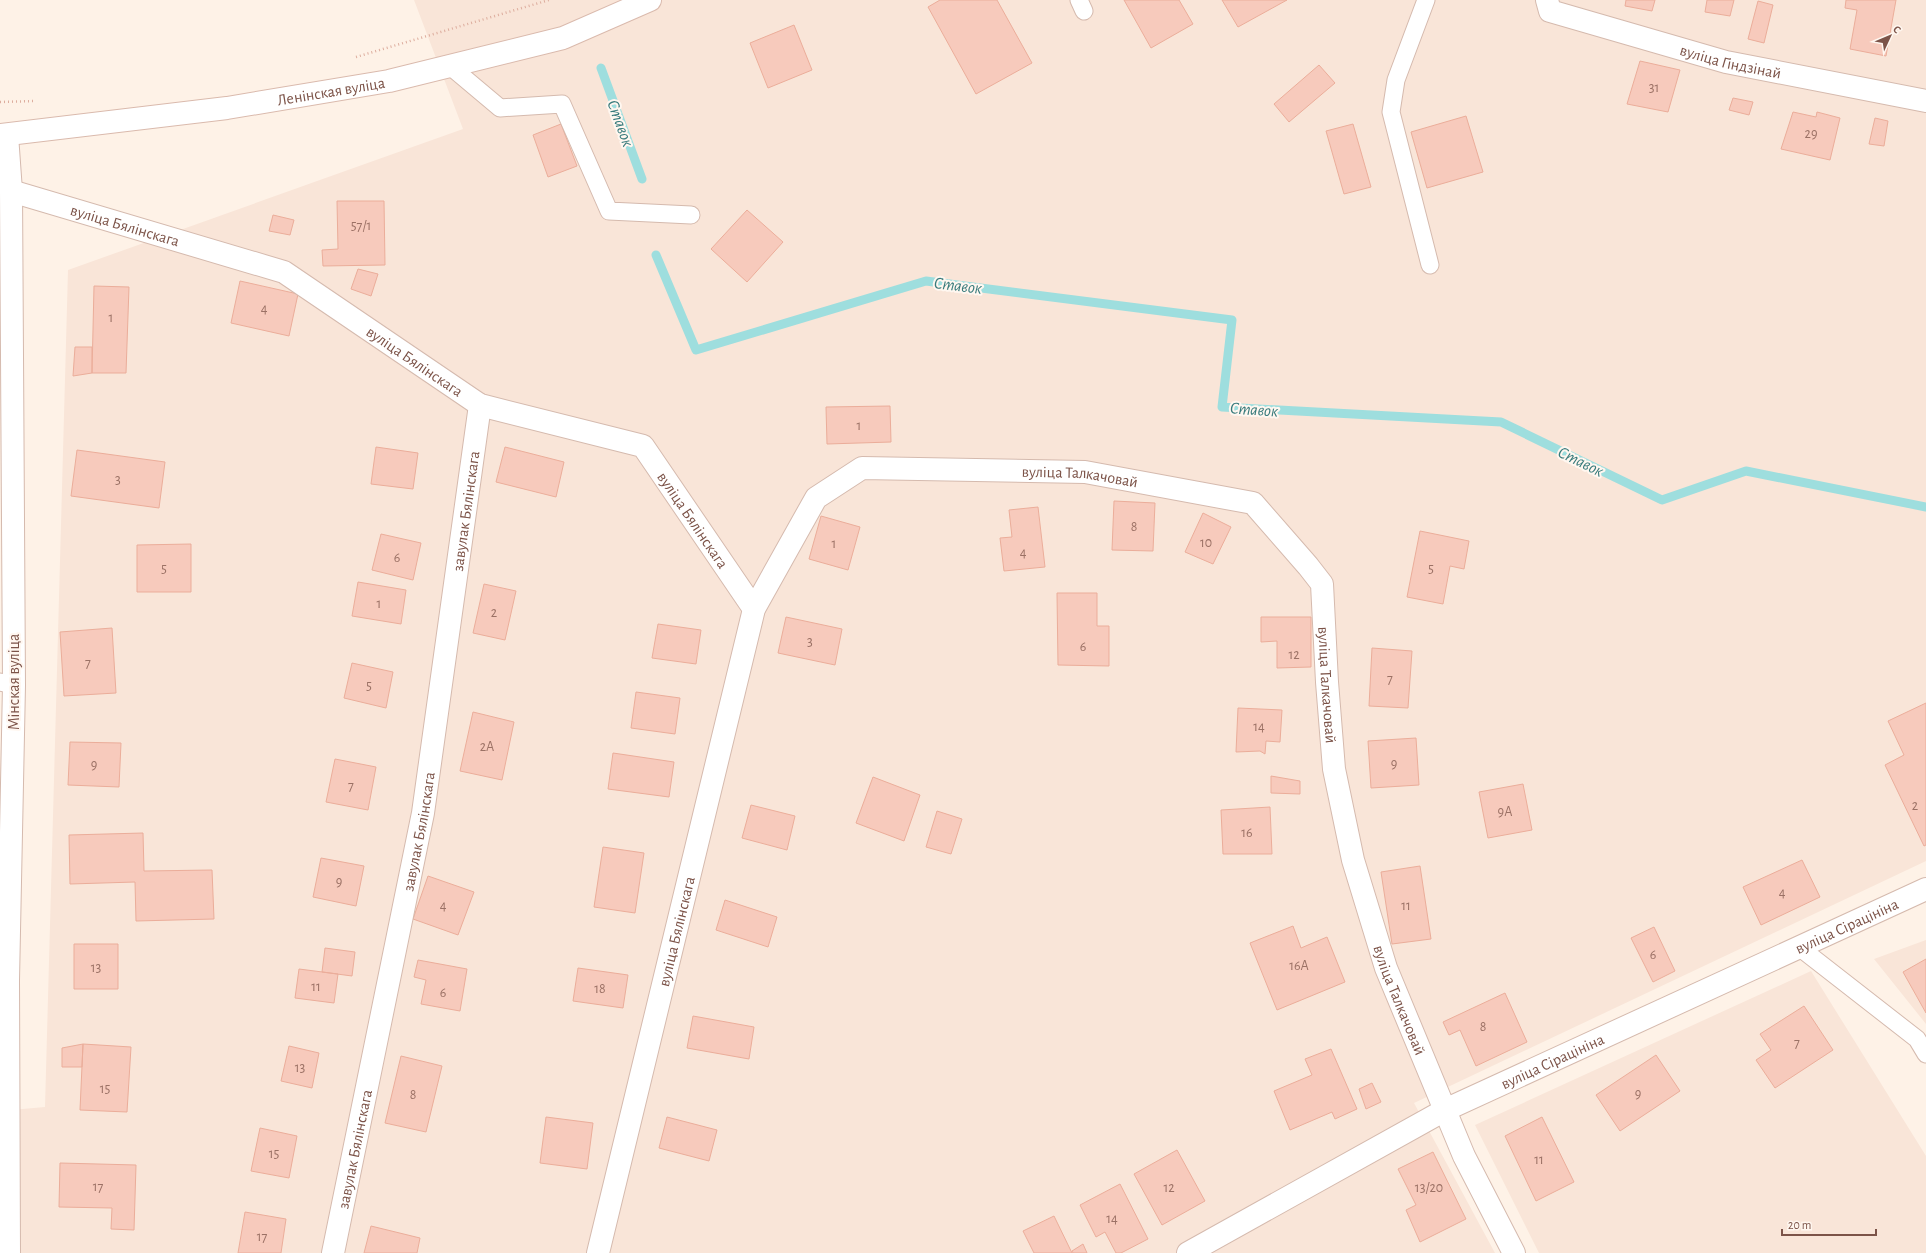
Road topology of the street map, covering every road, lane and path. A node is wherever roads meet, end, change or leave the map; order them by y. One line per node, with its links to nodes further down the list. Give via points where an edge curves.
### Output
1 (549, 0): 5 (path)
2 (650, 0): 6 (street, Ленінская вуліца, via 562,38)
3 (1426, 0): 13 (lane, via 1396,80 1391,112)
4 (1547, 0): 8 (street, вуліца Гіндзінай, via 1550,11 1726,62)
5 (355, 57)
6 (450, 66): 10 (street, Ленінская вуліца, via 389,81 227,108); 12 (lane, via 500,108 562,104 608,211)
7 (37, 101): 9 (path)
8 (1926, 101)
9 (0, 102)
10 (4, 135): 11 (street, Мінская вуліца)
11 (11, 190): 14 (street, вуліца Бялінскага, via 284,272); 17 (street, Мінская вуліца)
12 (691, 215)
13 (1430, 265)
14 (480, 406): 16 (street, вуліца Бялінскага, via 643,446); 24 (street, завулак Бялінскага, via 423,813)
15 (862, 468): 16 (street, вуліца Бялінскага, via 816,498); 22 (street, вуліца Талкачовай, via 1085,472 1253,503 1322,584 1334,769 1353,860 1386,968)
16 (754, 609): 25 (street, вуліца Бялінскага)
17 (7, 683): 18 (street, Мінская вуліца)
18 (5, 873): 23 (street, Мінская вуліца)
19 (1926, 889): 20 (street, вуліца Сірацініна)
20 (1799, 947): 21 (lane, via 1917,1039); 22 (street, вуліца Сірацініна)
21 (1926, 1054)
22 (1445, 1110): 26 (street, вуліца Сірацініна); 27 (street, вуліца Талкачовай, via 1464,1156)
23 (9, 1253)
24 (333, 1253)
25 (598, 1253)
26 (1188, 1253)
27 (1514, 1253)

